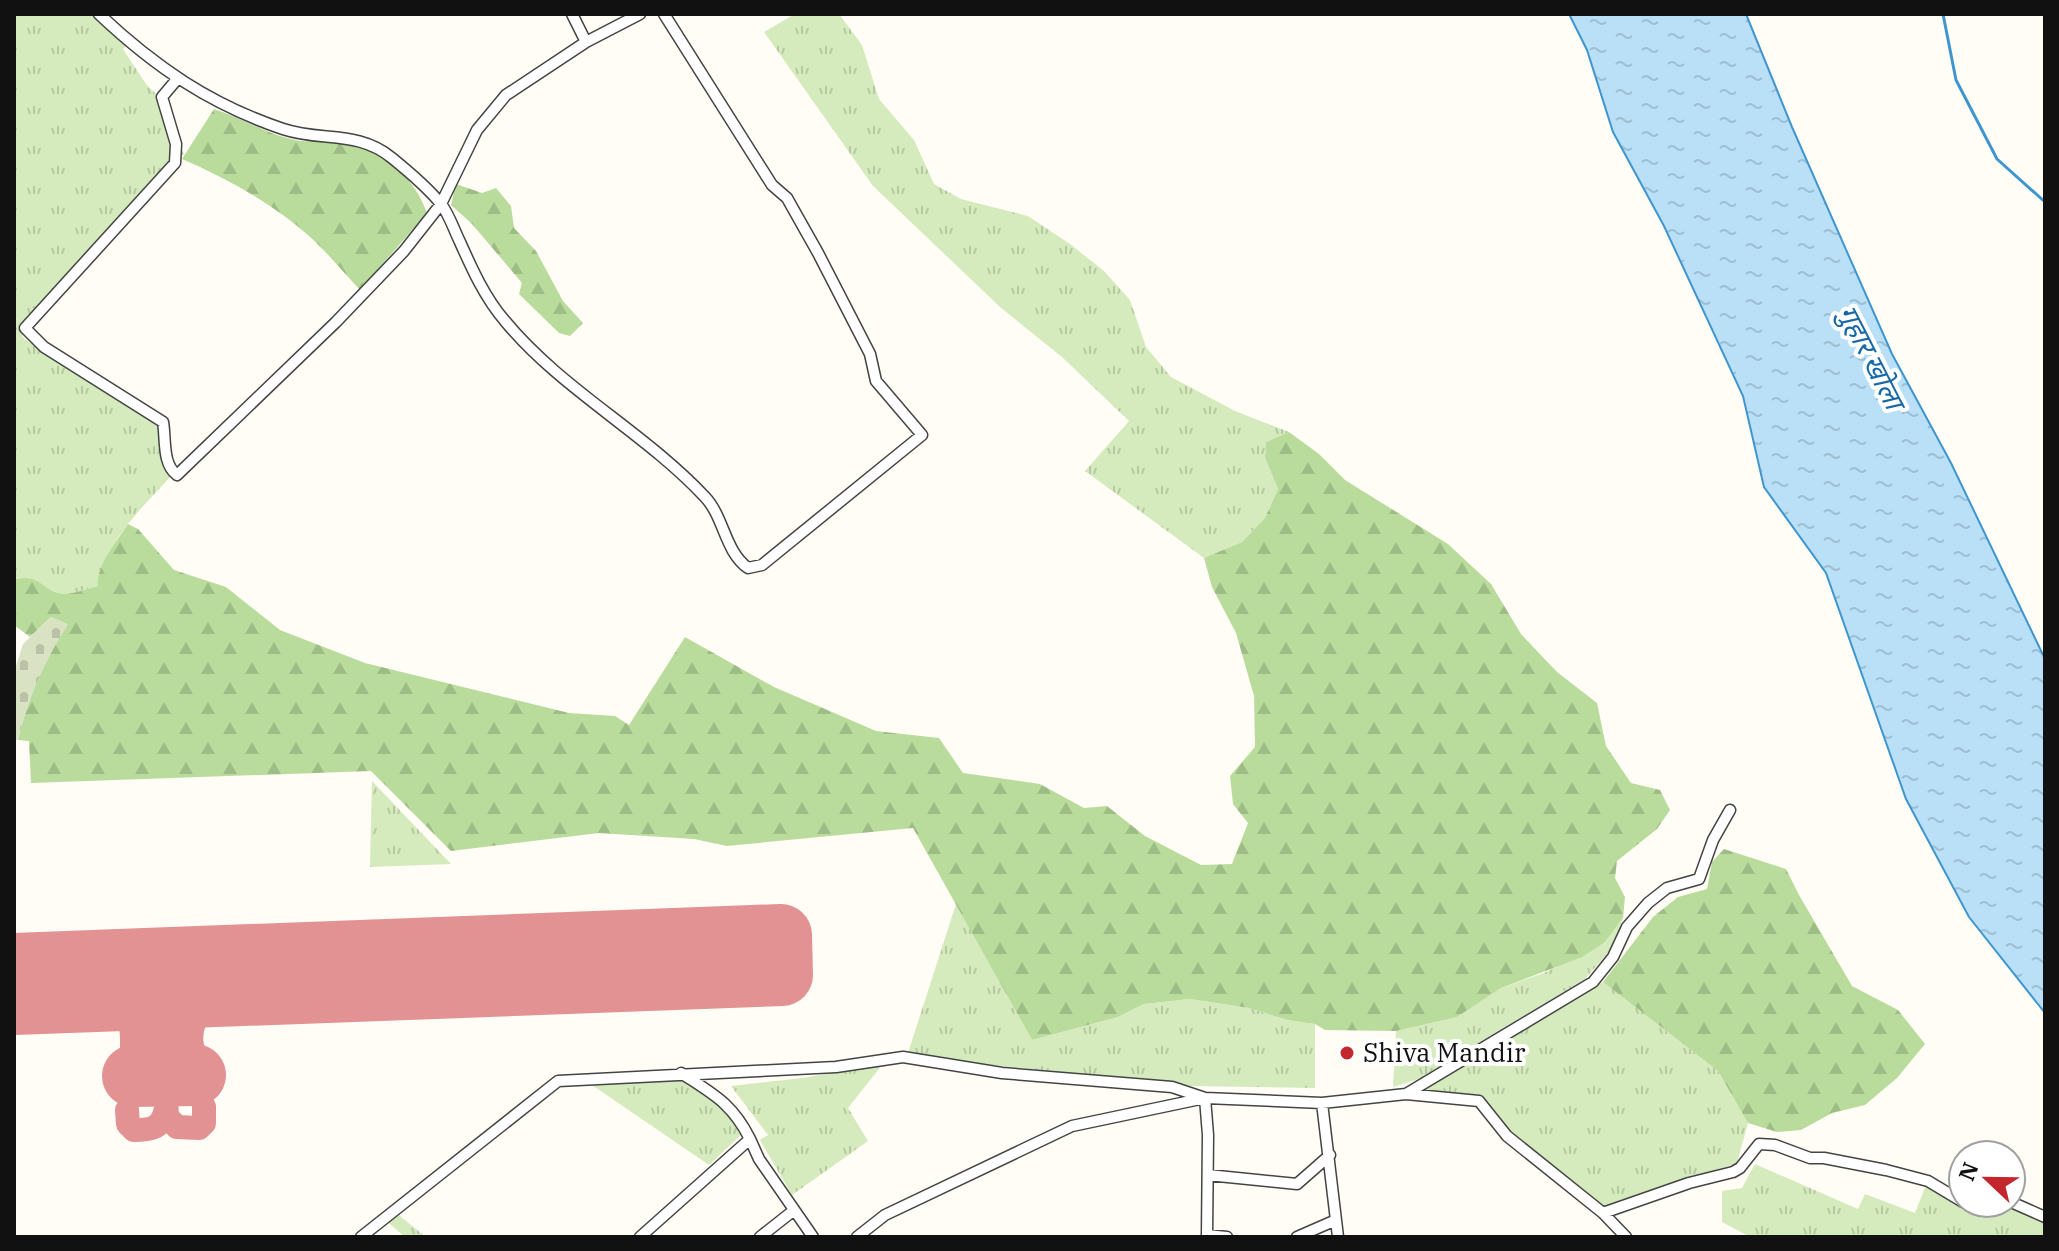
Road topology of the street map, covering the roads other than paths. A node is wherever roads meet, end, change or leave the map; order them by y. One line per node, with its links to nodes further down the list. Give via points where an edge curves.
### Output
1 (99, 14): 6 (street, via 154,64)
2 (572, 14): 5 (street)
3 (640, 14): 5 (street)
4 (664, 14): 7 (street, via 772,185 787,198 870,354 876,381 922,435 762,565 748,568 736,557 710,502 681,472 539,358 505,321)
5 (586, 42): 7 (street, via 506,95 477,130)
6 (178, 78): 7 (street, via 216,102 285,130 371,144); 7 (street, via 162,97 176,144 175,163 25,328 44,347 163,422 166,455 177,475 336,322)
7 (441, 204)
8 (1730, 810): 10 (street, via 1699,879 1667,888 1648,903 1593,982)
9 (681, 1073): 11 (street, via 836,1067 903,1057 1002,1073 1172,1087); 13 (street, via 722,1100); 20 (street, via 558,1081)
10 (1406, 1094): 12 (street); 18 (street, via 1479,1101 1507,1136)
11 (1205, 1098): 12 (street); 15 (street); 24 (street, via 1072,1126 885,1215)
12 (1322, 1103): 14 (street)
13 (750, 1139): 17 (street); 21 (street)
14 (1330, 1155): 15 (street, via 1297,1184); 19 (street)
15 (1208, 1175): 25 (street, via 1207,1235)
16 (1947, 1192): 18 (street, via 1928,1181 1759,1144 1733,1172)
17 (793, 1211): 22 (street); 23 (street)
18 (1603, 1213): 28 (street)
19 (1336, 1220): 26 (street); 27 (street)
20 (361, 1237)
21 (640, 1237)
22 (760, 1237)
23 (813, 1237)
24 (857, 1237)
25 (1227, 1237)
26 (1297, 1237)
27 (1338, 1237)
28 (1626, 1237)

